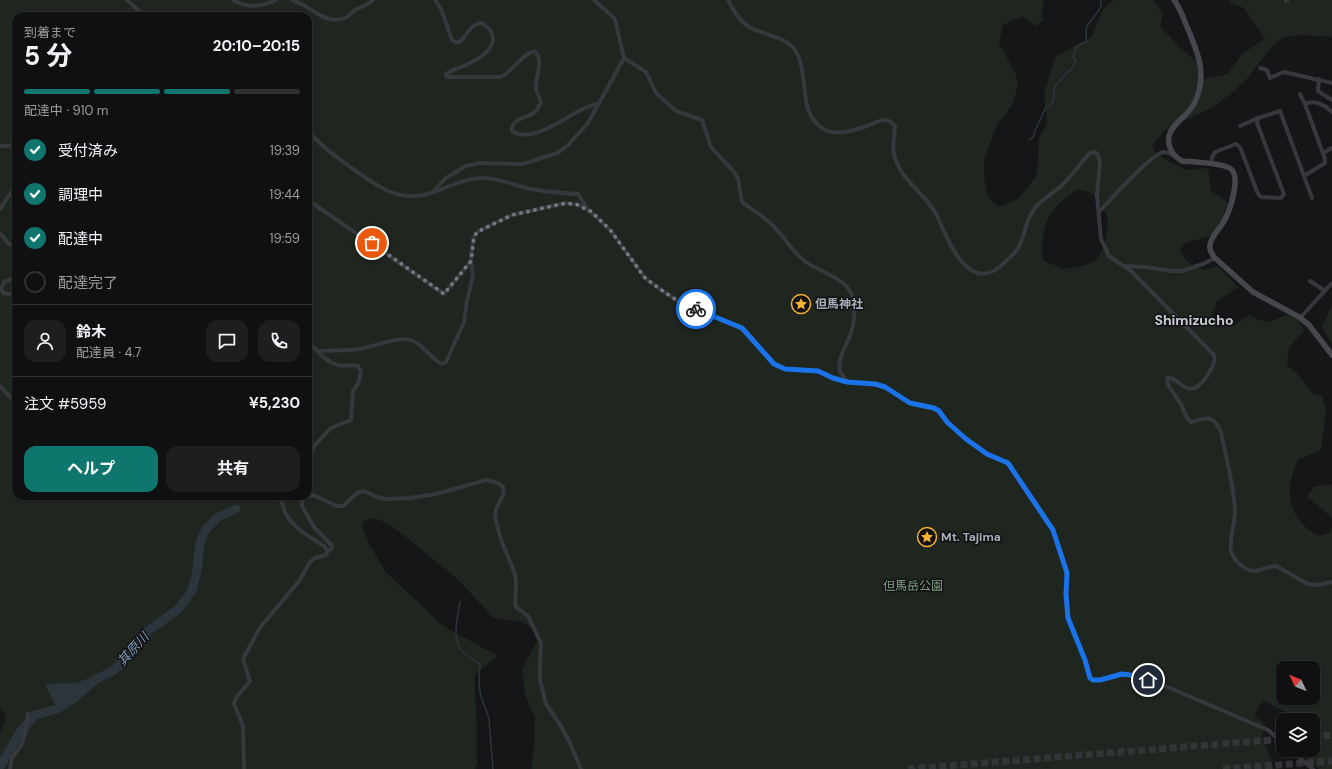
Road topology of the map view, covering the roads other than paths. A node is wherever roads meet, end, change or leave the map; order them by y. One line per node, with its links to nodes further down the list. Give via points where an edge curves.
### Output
1 (127, 0): 10 (street)
2 (233, 0): 3 (street, via 252,6)
3 (276, 0)
4 (292, 0): 5 (street, via 325,18 337,20 347,17)
5 (373, 0)
6 (435, 0): 17 (street, via 441,9 452,40 460,42 478,23 482,23 493,36 491,47 484,55 449,72 446,74 447,77 501,77 523,56 537,53 540,62 536,86 541,103 536,111 516,120 512,131 517,135 527,135 548,128 584,108)
7 (594, 0): 11 (street, via 615,19)
8 (728, 0): 36 (street, via 736,15 750,28 787,42 796,51 808,109 816,122 825,129 840,132 860,129 885,120 895,126 894,155 898,167 928,201 952,248 974,272 988,273 1002,265 1017,250 1034,209 1060,187 1090,152 1098,155 1100,164 1097,195)
9 (1174, 0): 27 (street, via 1201,64 1198,93 1193,106 1169,136 1169,144)
10 (140, 12)
11 (624, 58): 17 (street); 51 (street, via 646,72 656,93 676,111 702,120 711,147 738,179 742,202 776,228 806,262 835,276 849,291 854,302 854,321 841,357 840,371)
12 (1260, 68): 13 (street, via 1267,70 1270,78 1284,72)
13 (1319, 79): 14 (street); 16 (street, via 1318,91)
14 (1332, 83)
15 (1300, 94): 18 (street)
16 (1332, 100)
17 (599, 103): 31 (street, via 588,123 557,153 523,164 479,163 466,166 446,178)
18 (1305, 104): 19 (street, via 1313,102 1326,106); 26 (street)
19 (1332, 112)
20 (1258, 118): 21 (street); 28 (street, via 1257,123 1284,194 1281,198 1261,197 1258,194 1240,147 1236,144 1215,152); 29 (street, via 1280,111)
21 (1240, 126)
22 (312, 136): 31 (street, via 364,178 384,189 405,196)
23 (12, 145): 24 (street)
24 (0, 146)
25 (1332, 148): 26 (street)
26 (1323, 153): 29 (street, via 1325,163)
27 (1174, 154): 28 (street, via 1182,161); 36 (street, via 1165,152 1157,155)
28 (1211, 164): 39 (street, via 1224,165 1231,169 1235,176 1235,188 1226,217 1210,242 1210,252)
29 (1304, 176): 32 (street)
30 (12, 191): 34 (street)
31 (433, 192): 35 (street, via 465,181 491,178 545,191 578,194)
32 (1312, 198)
33 (312, 203): 40 (street, via 444,294)
34 (0, 209)
35 (587, 209): 40 (street, via 566,203 512,215 477,232); 51 (street, via 611,231 645,278 678,301 742,328 774,364 785,369 818,371)
36 (1099, 212): 41 (street, via 1100,234 1106,250 1109,256)
37 (0, 233): 38 (street)
38 (12, 245)
39 (1215, 258): 41 (street, via 1182,271); 47 (street, via 1253,292)
40 (471, 261): 49 (street, via 473,275 464,322 446,362 442,364 412,341 398,340 358,349)
41 (1124, 266): 59 (street, via 1214,355 1214,365 1197,387 1187,388 1171,378 1167,378 1167,381 1191,422 1203,418 1212,419 1221,432 1235,512 1231,550 1233,557 1238,564 1256,572 1276,566 1308,584)
42 (12, 279): 46 (street, via 4,282 1,289 3,293)
43 (1310, 280): 45 (street)
44 (1332, 283): 45 (street)
45 (1325, 291): 47 (street)
46 (12, 294)
47 (1300, 318): 50 (street, via 1316,332)
48 (312, 345): 49 (street)
49 (318, 351): 54 (street, via 327,362 339,366 358,366 361,377 353,391 351,420 332,428 314,446)
50 (1332, 355)
51 (847, 382): 61 (street, via 885,387 910,403 934,408 966,439 987,454 1008,463 1053,530 1067,573 1068,618 1090,678 1100,680 1122,674 1138,676 1268,730)
52 (0, 386): 53 (street)
53 (12, 399)
54 (312, 455)
55 (312, 495): 65 (street, via 343,506 357,493 364,491 385,499 436,494 486,480 503,487 504,493 495,516 500,537 516,574 516,607 528,616 541,643 540,680 546,704 567,737)
56 (282, 500): 58 (street, via 291,523 324,546)
57 (303, 500): 58 (street, via 302,506 314,527 332,546)
58 (326, 553): 64 (street, via 310,562 299,581 259,629 243,659 250,681 234,704 243,726)
59 (1332, 582)
60 (28, 714): 63 (street, via 22,744 12,758)
61 (1276, 737)
62 (1298, 757): 66 (street)
63 (10, 769)
64 (244, 769)
65 (581, 769)
66 (1313, 769)

